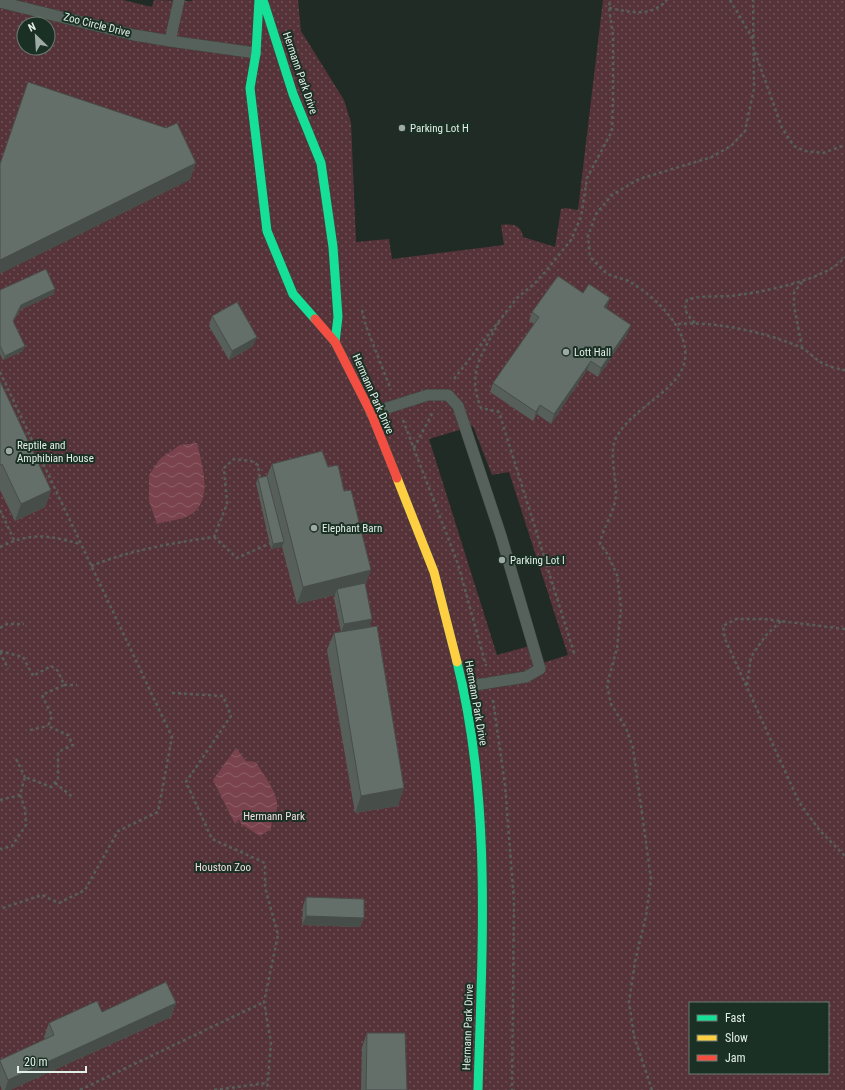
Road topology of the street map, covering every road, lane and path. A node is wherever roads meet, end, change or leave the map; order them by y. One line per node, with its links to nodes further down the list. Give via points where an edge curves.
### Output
1 (179, 0): 11 (lane)
2 (259, 0): 13 (street, Hermann Park Drive)
3 (263, 0): 20 (street, Hermann Park Drive, via 293,94 321,163 333,247 338,317)
4 (610, 0): 9 (path)
5 (667, 0): 9 (path, via 661,6 641,14)
6 (730, 0): 10 (path)
7 (753, 0): 10 (path)
8 (0, 2): 11 (lane, Zoo Circle Drive, via 134,35)
9 (609, 8): 17 (path, via 613,35 612,131 587,178 581,217 571,240 546,271)
10 (753, 40): 12 (path)
11 (170, 41): 13 (lane, Zoo Circle Drive)
12 (754, 48): 14 (path, via 782,128 794,146 805,151 823,153); 19 (path, via 754,89 745,131 732,145 712,157 639,179 612,195 596,214 588,236 590,257 606,273 631,283 658,303)
13 (256, 53): 20 (street, Hermann Park Drive, via 250,88 267,231 293,294)
14 (845, 145)
15 (845, 257): 16 (path, via 833,268)
16 (802, 282): 18 (path, via 731,296 695,297 687,300 686,314); 21 (path, via 794,293)
17 (502, 316): 24 (path); 40 (path, via 477,365 474,385 481,408 499,412)
18 (695, 323): 19 (path); 21 (path, via 780,339)
19 (678, 324): 64 (path, via 686,360 677,378 628,422 615,439 613,462 616,493 613,510 602,532 600,544 617,575 621,608 617,648 607,685 611,704 626,728 633,748 651,879 630,1002 634,1036)
20 (336, 342): 25 (street, Hermann Park Drive)
21 (802, 347): 22 (path, via 820,362)
22 (845, 370)
23 (0, 372): 32 (path)
24 (441, 395): 25 (lane, via 428,395); 26 (path); 45 (lane, via 448,395 458,406 501,536 540,669 526,677)
25 (371, 413): 45 (street, Hermann Park Drive, via 434,572)
26 (414, 448)
27 (261, 485): 29 (path, via 258,465 251,461 234,459 224,468 227,504)
28 (0, 510): 30 (path)
29 (214, 537): 31 (path, via 237,558); 34 (path, via 167,543)
30 (14, 540): 32 (path, via 36,535); 33 (path)
31 (274, 541)
32 (81, 544): 34 (path)
33 (0, 547)
34 (91, 566): 57 (path, via 172,737 158,812 118,831 85,890 59,903 42,895)
35 (781, 621): 38 (path); 44 (path, via 766,634 751,657); 44 (path, via 736,619 723,626 725,639)
36 (24, 624): 37 (path, via 7,624)
37 (0, 628)
38 (845, 629)
39 (0, 651): 41 (path); 42 (path, via 22,656 33,676 51,666 58,671)
40 (576, 656)
41 (8, 669)
42 (64, 684): 43 (path); 47 (path, via 42,695 52,716)
43 (77, 685)
44 (747, 685): 56 (path, via 799,802 820,831)
45 (463, 687): 63 (street, Hermann Park Drive, via 474,758 480,837 482,949)
46 (172, 693): 58 (path, via 223,696 231,716 186,782 212,839 265,863 265,888 278,935)
47 (48, 726): 48 (path); 51 (path, via 68,735 73,745 58,752 58,780)
48 (30, 730)
49 (16, 759): 50 (path)
50 (25, 777): 51 (path, via 51,787); 52 (path)
51 (55, 783): 53 (path)
52 (20, 795): 54 (path); 55 (path, via 25,809 26,825 12,846)
53 (74, 798)
54 (0, 800)
55 (0, 849)
56 (845, 856)
57 (0, 909)
58 (264, 1002): 59 (path, via 271,1043); 60 (path)
59 (267, 1083): 61 (path); 62 (path)
60 (80, 1090)
61 (214, 1090)
62 (267, 1090)
63 (478, 1090)
64 (652, 1090)

